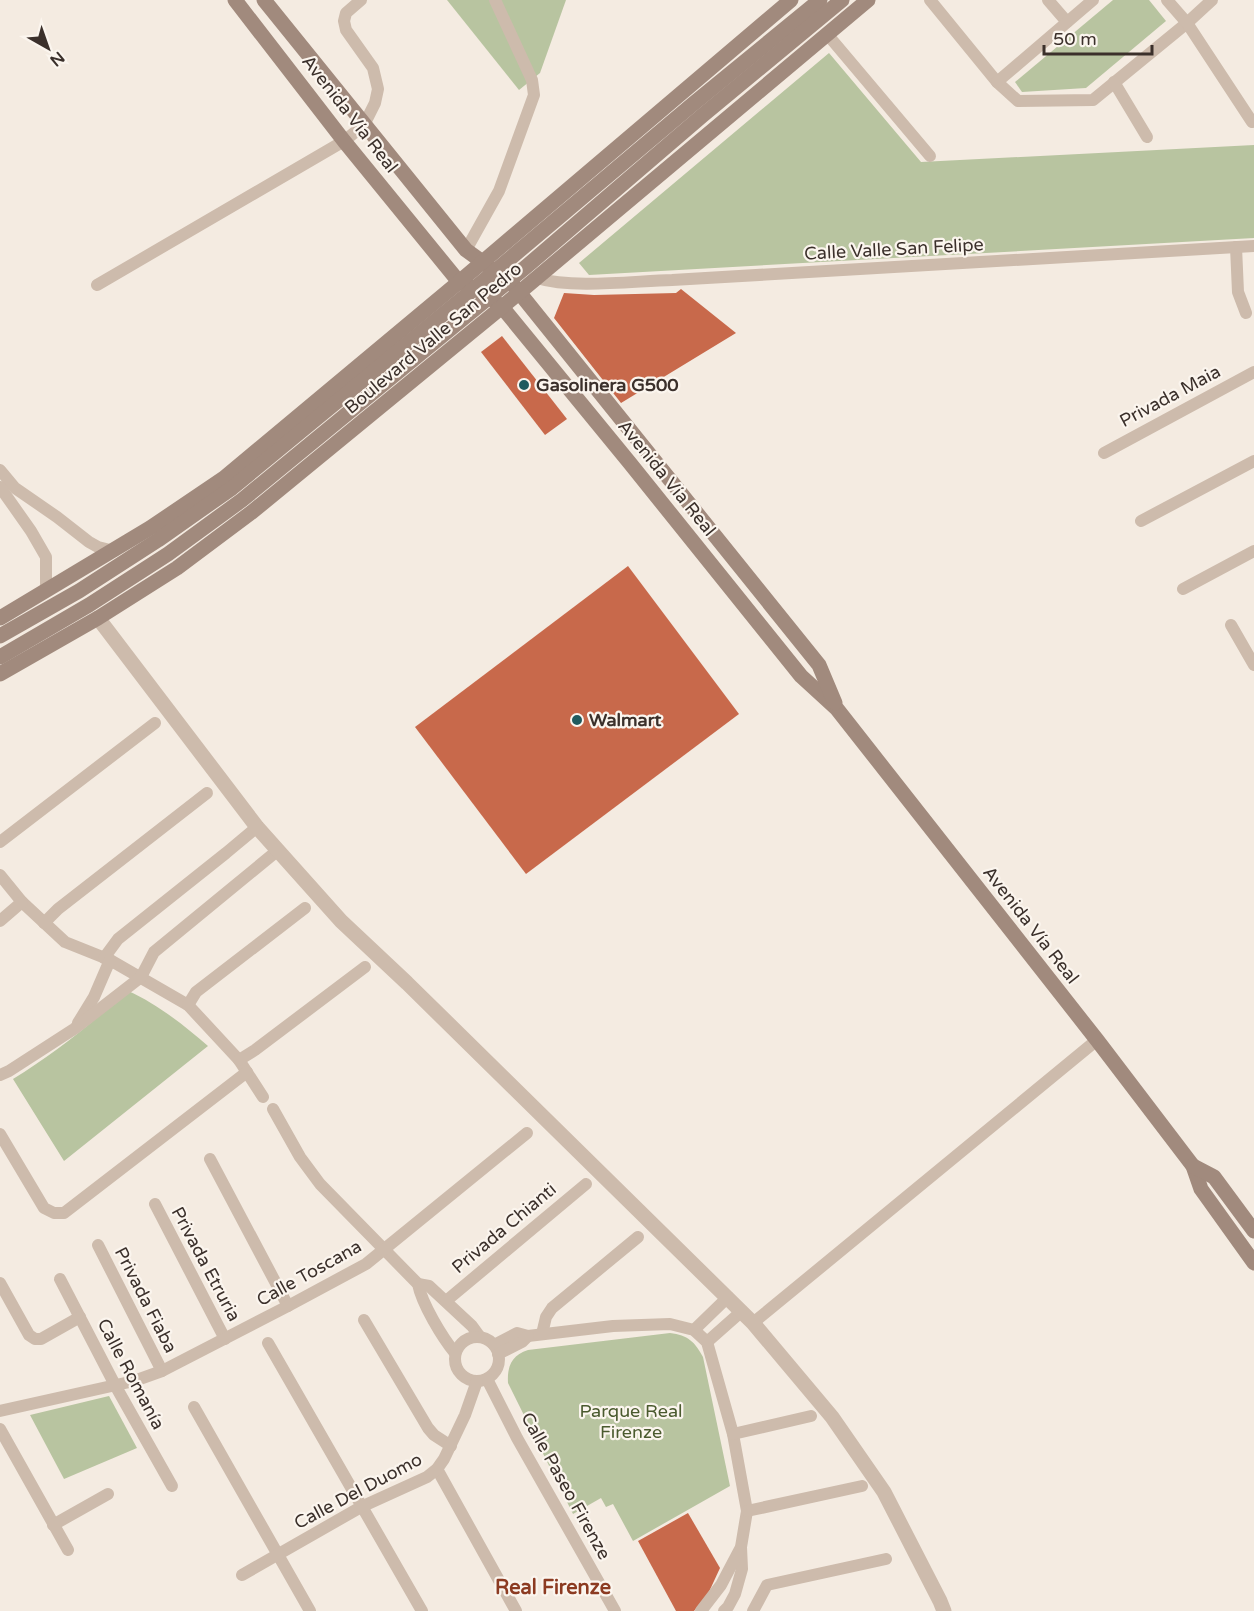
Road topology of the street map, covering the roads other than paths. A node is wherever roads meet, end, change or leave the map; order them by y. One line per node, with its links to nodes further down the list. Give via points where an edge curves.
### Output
1 (235, 0): 25 (main road, Avenida Vía Real)
2 (264, 0): 22 (main road, Avenida Vía Real)
3 (361, 0): 22 (street, via 346,13 344,21 346,30 373,68 378,88)
4 (495, 0): 29 (street, via 532,80 534,95 499,191)
5 (820, 0): 20 (main road, Boulevard Valle San Pedro)
6 (842, 0): 20 (main road, Boulevard Valle San Pedro)
7 (868, 0): 16 (main road, Boulevard Valle San Pedro)
8 (930, 0): 17 (street)
9 (1048, 0): 14 (street)
10 (1093, 0): 14 (street)
11 (1167, 0): 15 (street)
12 (1212, 0): 15 (street)
13 (788, 1): 19 (main road, Boulevard Valle San Pedro)
14 (1067, 22): 17 (street)
15 (1187, 23): 18 (street); 21 (street)
16 (827, 34): 23 (main road, Boulevard Valle San Pedro); 26 (street)
17 (997, 82): 18 (street, via 1018,101 1093,100)
18 (1114, 82): 24 (street)
19 (682, 91): 20 (main road); 30 (main road, Boulevard Valle San Pedro)
20 (698, 109): 23 (main road); 31 (main road, Boulevard Valle San Pedro); 33 (main road, Boulevard Valle San Pedro)
21 (1252, 122)
22 (364, 125): 25 (street); 29 (main road, Avenida Vía Real)
23 (715, 128): 32 (main road, Boulevard Valle San Pedro)
24 (1147, 137)
25 (344, 141): 34 (main road, Avenida Vía Real); 35 (street)
26 (930, 156)
27 (1254, 246): 28 (street, Calle Valle San Felipe)
28 (1236, 247): 32 (street, Calle Valle San Felipe, via 672,280 594,283); 40 (street, via 1238,292)
29 (466, 250): 30 (main road, Avenida Vía Real)
30 (481, 262): 31 (main road, Avenida Vía Real); 34 (main road, Boulevard Valle San Pedro)
31 (496, 270): 33 (main road, Avenida Vía Real); 36 (main road, Boulevard Valle San Pedro)
32 (537, 278): 37 (main road, Boulevard Valle San Pedro)
33 (509, 281): 37 (main road, Avenida Vía Real); 38 (main road, Boulevard Valle San Pedro)
34 (459, 282): 36 (main road, Avenida Vía Real); 47 (main road, Boulevard Valle San Pedro, via 224,478)
35 (97, 285)
36 (475, 288): 38 (main road, Avenida Vía Real); 54 (main road, Boulevard Valle San Pedro, via 232,488 79,591)
37 (519, 293): 39 (main road, Boulevard Valle San Pedro); 58 (main road, Avenida Vía Real, via 819,665)
38 (490, 297): 39 (main road, Avenida Vía Real); 55 (main road, Boulevard Valle San Pedro, via 233,507 109,592)
39 (502, 307): 52 (main road, Boulevard Valle San Pedro, via 252,512 177,568); 58 (main road, Avenida Vía Real, via 801,676)
40 (1246, 313)
41 (1254, 372): 42 (street, Privada Maia)
42 (1104, 453)
43 (1254, 462): 46 (street)
44 (0, 470): 47 (street, via 15,488 89,542)
45 (0, 487): 50 (street, via 46,557)
46 (1141, 521)
47 (114, 550): 50 (main road, Boulevard Valle San Pedro)
48 (1254, 551): 49 (street)
49 (1183, 589)
50 (46, 591): 51 (main road, Boulevard Valle San Pedro)
51 (0, 618)
52 (98, 618): 57 (main road, Boulevard Valle San Pedro); 61 (street)
53 (1231, 625): 56 (street)
54 (0, 636)
55 (0, 657)
56 (1254, 665)
57 (0, 674)
58 (837, 709): 74 (main road, Avenida Vía Real)
59 (155, 723): 62 (street)
60 (207, 793): 68 (street)
61 (257, 827): 63 (street); 69 (street, via 118,939)
62 (0, 842)
63 (277, 851): 71 (street, via 154,952); 94 (street, via 341,921)
64 (0, 875): 65 (street)
65 (22, 902): 67 (street); 68 (street)
66 (305, 908): 72 (street, via 196,992)
67 (0, 921)
68 (44, 923): 69 (street, via 65,942)
69 (107, 959): 71 (street); 73 (street, via 94,997)
70 (365, 967): 75 (street)
71 (141, 977): 72 (street); 73 (street)
72 (188, 1005): 75 (street)
73 (74, 1029): 77 (street)
74 (1097, 1040): 83 (main road, Avenida Vía Real); 100 (street)
75 (239, 1060): 76 (street)
76 (247, 1072): 78 (street); 81 (street, via 64,1213 44,1208)
77 (0, 1075)
78 (263, 1097)
79 (273, 1109): 89 (street, via 320,1184)
80 (527, 1132): 89 (street, Calle Toscana)
81 (0, 1134)
82 (210, 1159): 96 (street)
83 (1193, 1166): 86 (main road, via 1214,1177); 90 (main road, via 1201,1189)
84 (586, 1184): 95 (street, Privada Chianti)
85 (155, 1204): 104 (street, Privada Etruria)
86 (1254, 1231)
87 (638, 1237): 102 (street, via 552,1308)
88 (98, 1245): 109 (street, Privada Fiaba)
89 (384, 1248): 93 (street); 96 (street, Calle Toscana, via 366,1264)
90 (1254, 1263)
91 (60, 1279): 98 (street, Calle Romanía)
92 (0, 1283): 98 (street, via 34,1339 41,1339)
93 (418, 1284): 95 (street, via 429,1286); 108 (street)
94 (728, 1297): 97 (street); 101 (street)
95 (446, 1301): 103 (street)
96 (288, 1306): 104 (street, Calle Toscana)
97 (742, 1311): 100 (street); 105 (street)
98 (80, 1317): 111 (street, Calle Romanía)
99 (364, 1320): 117 (street, via 428,1428)
100 (753, 1323): 139 (street, via 832,1418 884,1492)
101 (694, 1330): 102 (street, via 670,1324); 105 (street)
102 (542, 1334): 107 (street, via 518,1333)
103 (480, 1337): 107 (street); 108 (street, via 469,1338)
104 (225, 1339): 109 (street, Calle Toscana)
105 (707, 1342): 116 (street)
106 (268, 1343): 122 (street)
107 (496, 1350): 110 (street, via 498,1363 494,1372)
108 (455, 1353): 110 (street, via 459,1373 467,1379)
109 (162, 1371): 111 (street, Calle Toscana)
110 (482, 1380): 117 (street, Calle Del Duomo); 136 (street, Calle Paseo Firenze)
111 (115, 1385): 113 (street, Calle Toscana); 119 (street, Calle Romanía)
112 (194, 1407): 127 (street)
113 (0, 1411)
114 (811, 1416): 116 (street)
115 (0, 1429): 124 (street)
116 (733, 1434): 123 (street)
117 (451, 1446): 118 (street, Calle Del Duomo)
118 (437, 1469): 122 (street, Calle Del Duomo); 135 (street)
119 (171, 1486)
120 (862, 1486): 123 (street)
121 (108, 1494): 124 (street)
122 (362, 1507): 127 (street, Calle Del Duomo); 134 (street)
123 (747, 1511): 125 (street)
124 (53, 1525): 126 (street)
125 (741, 1547): 130 (street); 131 (street, via 742,1569)
126 (68, 1550)
127 (278, 1553): 129 (street, Calle Del Duomo); 133 (street)
128 (886, 1559): 138 (street, via 771,1583 766,1585)
129 (242, 1575)
130 (721, 1585): 131 (street); 137 (street)
131 (735, 1594): 132 (street)
132 (729, 1610)
133 (310, 1611)
134 (422, 1611)
135 (516, 1611)
136 (615, 1611)
137 (701, 1611)
138 (753, 1611)
139 (944, 1611)

